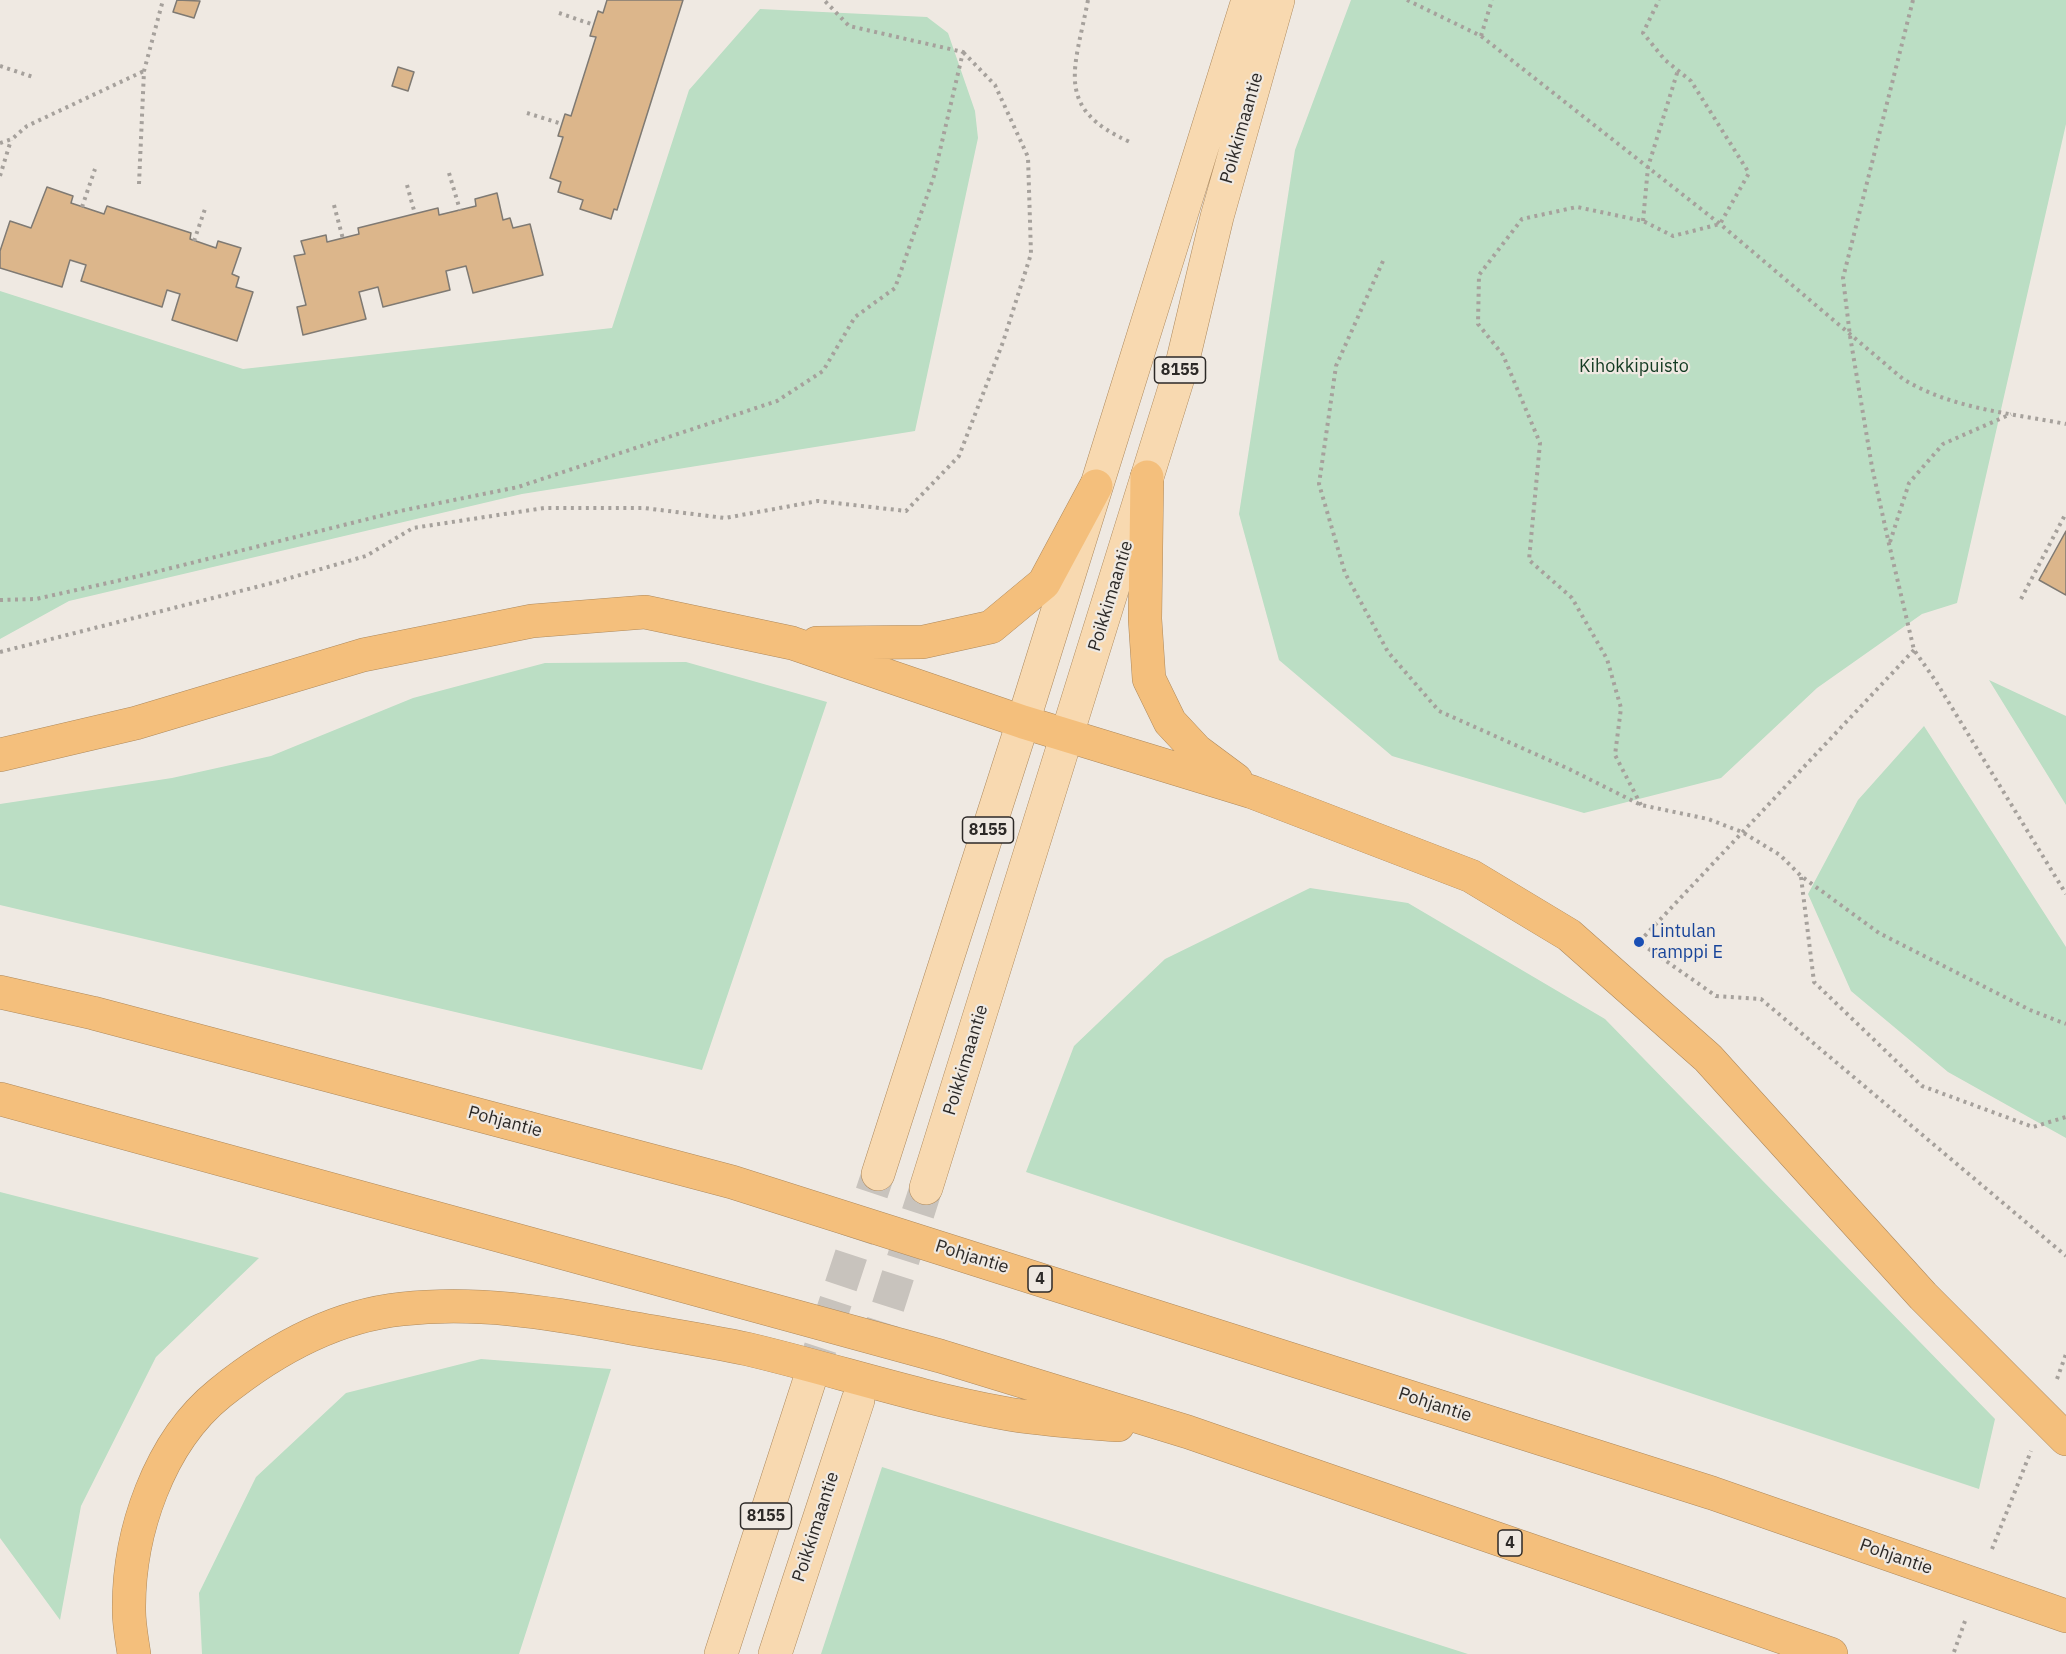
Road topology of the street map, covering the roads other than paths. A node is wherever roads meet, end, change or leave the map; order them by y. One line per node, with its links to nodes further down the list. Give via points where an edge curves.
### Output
1 (1248, 0): 4 (main road, Poikkimaantie / 8155)
2 (1278, 0): 3 (main road, Poikkimaantie / 8155)
3 (1147, 477): 7 (main road, Poikkimaantie / 8155); 9 (highway, via 1145,619 1149,679 1177,730 1197,751)
4 (1096, 486): 5 (highway, via 1044,582 991,627 923,642); 6 (main road, Poikkimaantie / 8155)
5 (792, 643): 6 (highway); 8 (highway, via 645,612 532,621 363,655 136,723)
6 (1023, 722): 7 (highway); 12 (main road, Poikkimaantie / 8155)
7 (1068, 736): 9 (highway); 13 (main road, Poikkimaantie / 8155)
8 (0, 756)
9 (1252, 792): 17 (highway, via 1471,876 1569,935 1708,1058)
10 (0, 992): 18 (highway, Pohjantie / 4, via 93,1012 732,1182 1712,1493)
11 (0, 1099): 16 (highway, 4, via 940,1356)
12 (878, 1174)
13 (926, 1188)
14 (810, 1379): 20 (main road, 8155)
15 (858, 1400): 21 (main road, Poikkimaantie / 8155)
16 (1188, 1432): 19 (highway, via 1003,1413 746,1349 541,1311 472,1305 399,1309 333,1326 284,1348 243,1374 179,1434 143,1516 132,1566 129,1613); 22 (highway, 4)
17 (2051, 1439)
18 (2066, 1616)
19 (134, 1654)
20 (722, 1654)
21 (775, 1654)
22 (1831, 1654)

